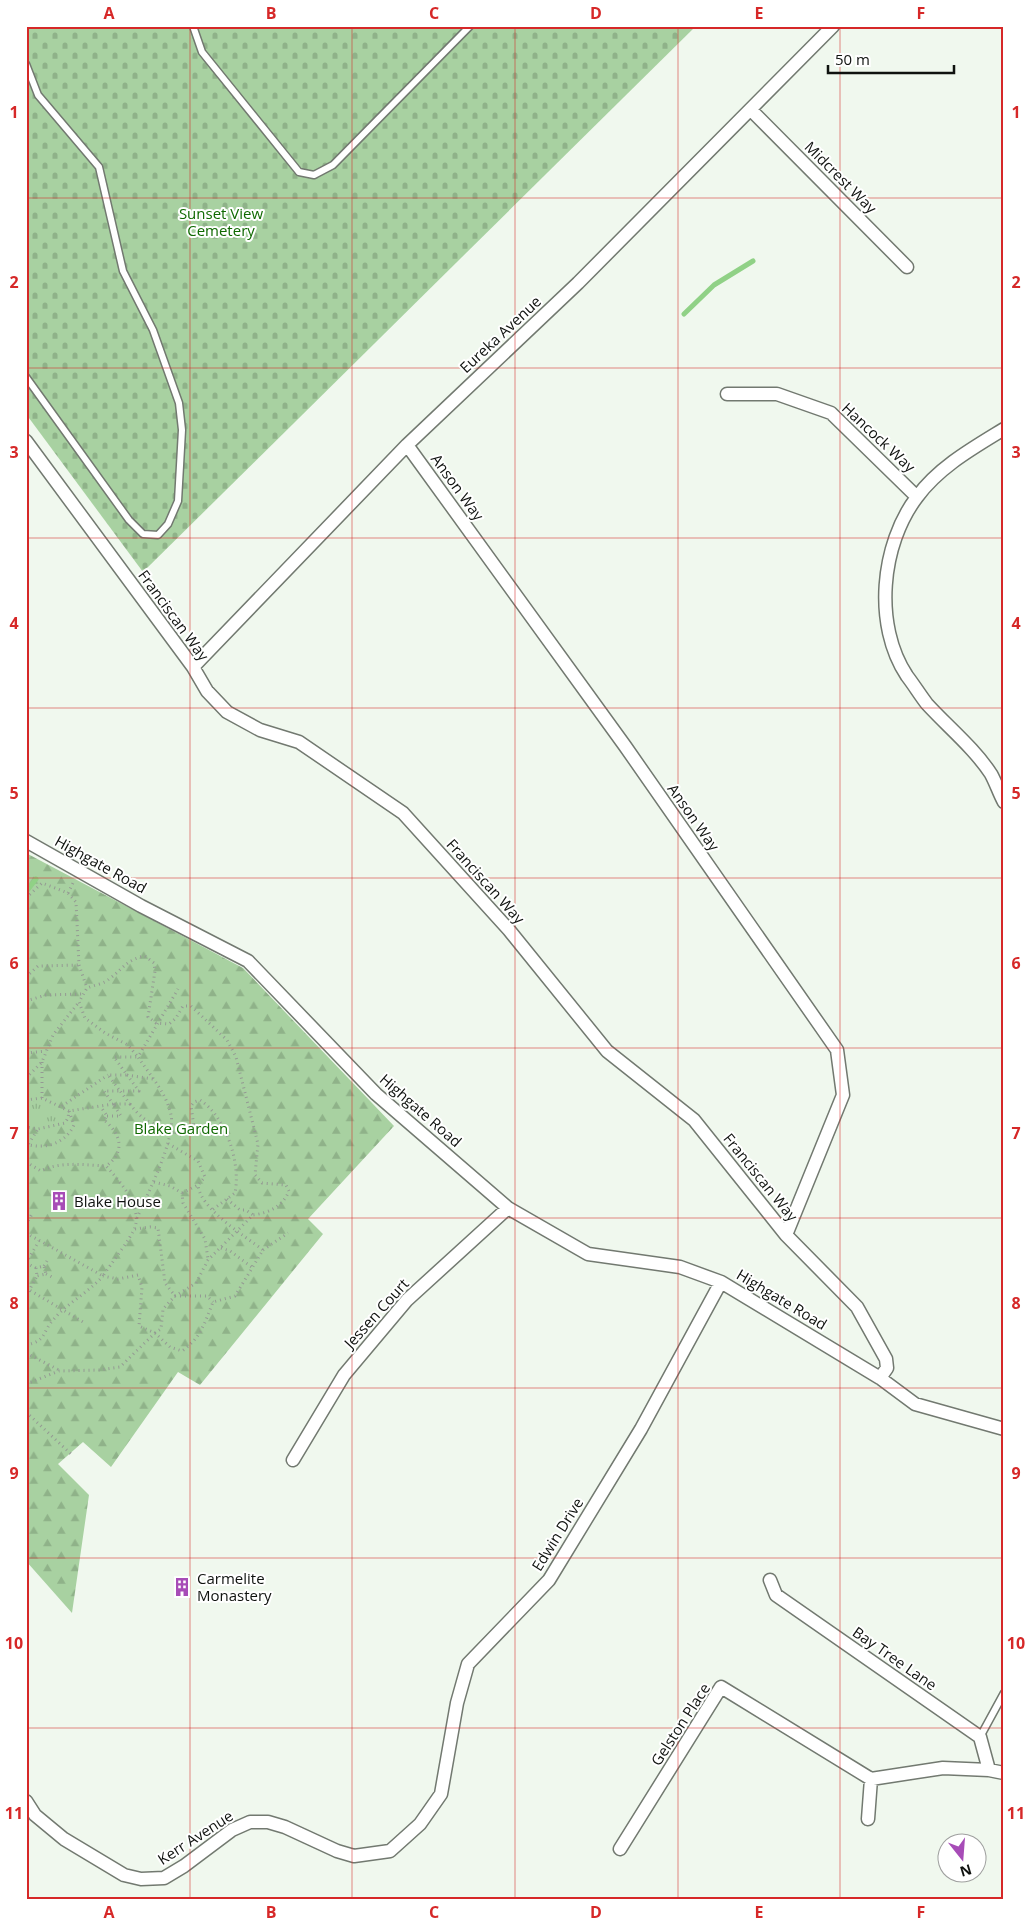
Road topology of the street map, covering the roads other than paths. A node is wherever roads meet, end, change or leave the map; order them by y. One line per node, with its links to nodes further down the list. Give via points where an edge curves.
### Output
1 (193, 26): 2 (lane, via 202,52 299,172 314,175 333,165)
2 (470, 26)
3 (833, 26): 5 (street, Eureka Avenue)
4 (26, 64): 7 (lane, via 38,95 100,167 123,271 153,330 180,403 182,430 178,501 168,524 158,535 143,534 129,520)
5 (751, 110): 6 (street, Midcrest Way); 11 (street, Eureka Avenue, via 578,283)
6 (907, 267)
7 (26, 377)
8 (727, 394): 12 (street, Hancock Way, via 777,394 831,413)
9 (1004, 429): 12 (street, via 943,470)
10 (26, 441): 13 (street, Franciscan Way)
11 (407, 444): 13 (street, Eureka Avenue); 17 (street, Anson Way, via 620,738 838,1050 843,1095)
12 (917, 497): 14 (street, via 893,547 886,575 884,605 895,649 906,673 926,702 990,774)
13 (193, 668): 17 (street, Franciscan Way, via 207,691 227,712 260,730 299,742 404,813 509,930 607,1051 694,1120)
14 (1004, 802)
15 (26, 841): 16 (street, Highgate Road, via 248,961 376,1094)
16 (508, 1208): 18 (street, Highgate Road, via 588,1254 680,1267); 21 (street, Jessen Court, via 407,1300 344,1375)
17 (786, 1235): 19 (street, Franciscan Way, via 857,1307 886,1359 887,1368)
18 (721, 1282): 19 (street, Highgate Road); 30 (street, Edwin Drive, via 641,1429 549,1580 468,1664 457,1703 442,1794)
19 (880, 1378): 20 (street, Highgate Road, via 915,1404)
20 (1004, 1429)
21 (293, 1460)
22 (770, 1580): 24 (street, Bay Tree Lane, via 776,1595)
23 (1004, 1693): 24 (lane)
24 (980, 1736): 25 (street)
25 (989, 1770): 26 (street); 27 (street, via 943,1768)
26 (1004, 1773)
27 (871, 1779): 29 (street); 31 (street, Gelston Place, via 721,1687)
28 (26, 1801): 30 (street, Kerr Avenue, via 35,1815 64,1839 124,1875 141,1879 164,1878 232,1830 250,1822 268,1822 285,1827 337,1852 354,1856 390,1851)
29 (868, 1819)
30 (420, 1824)
31 (620, 1849)

